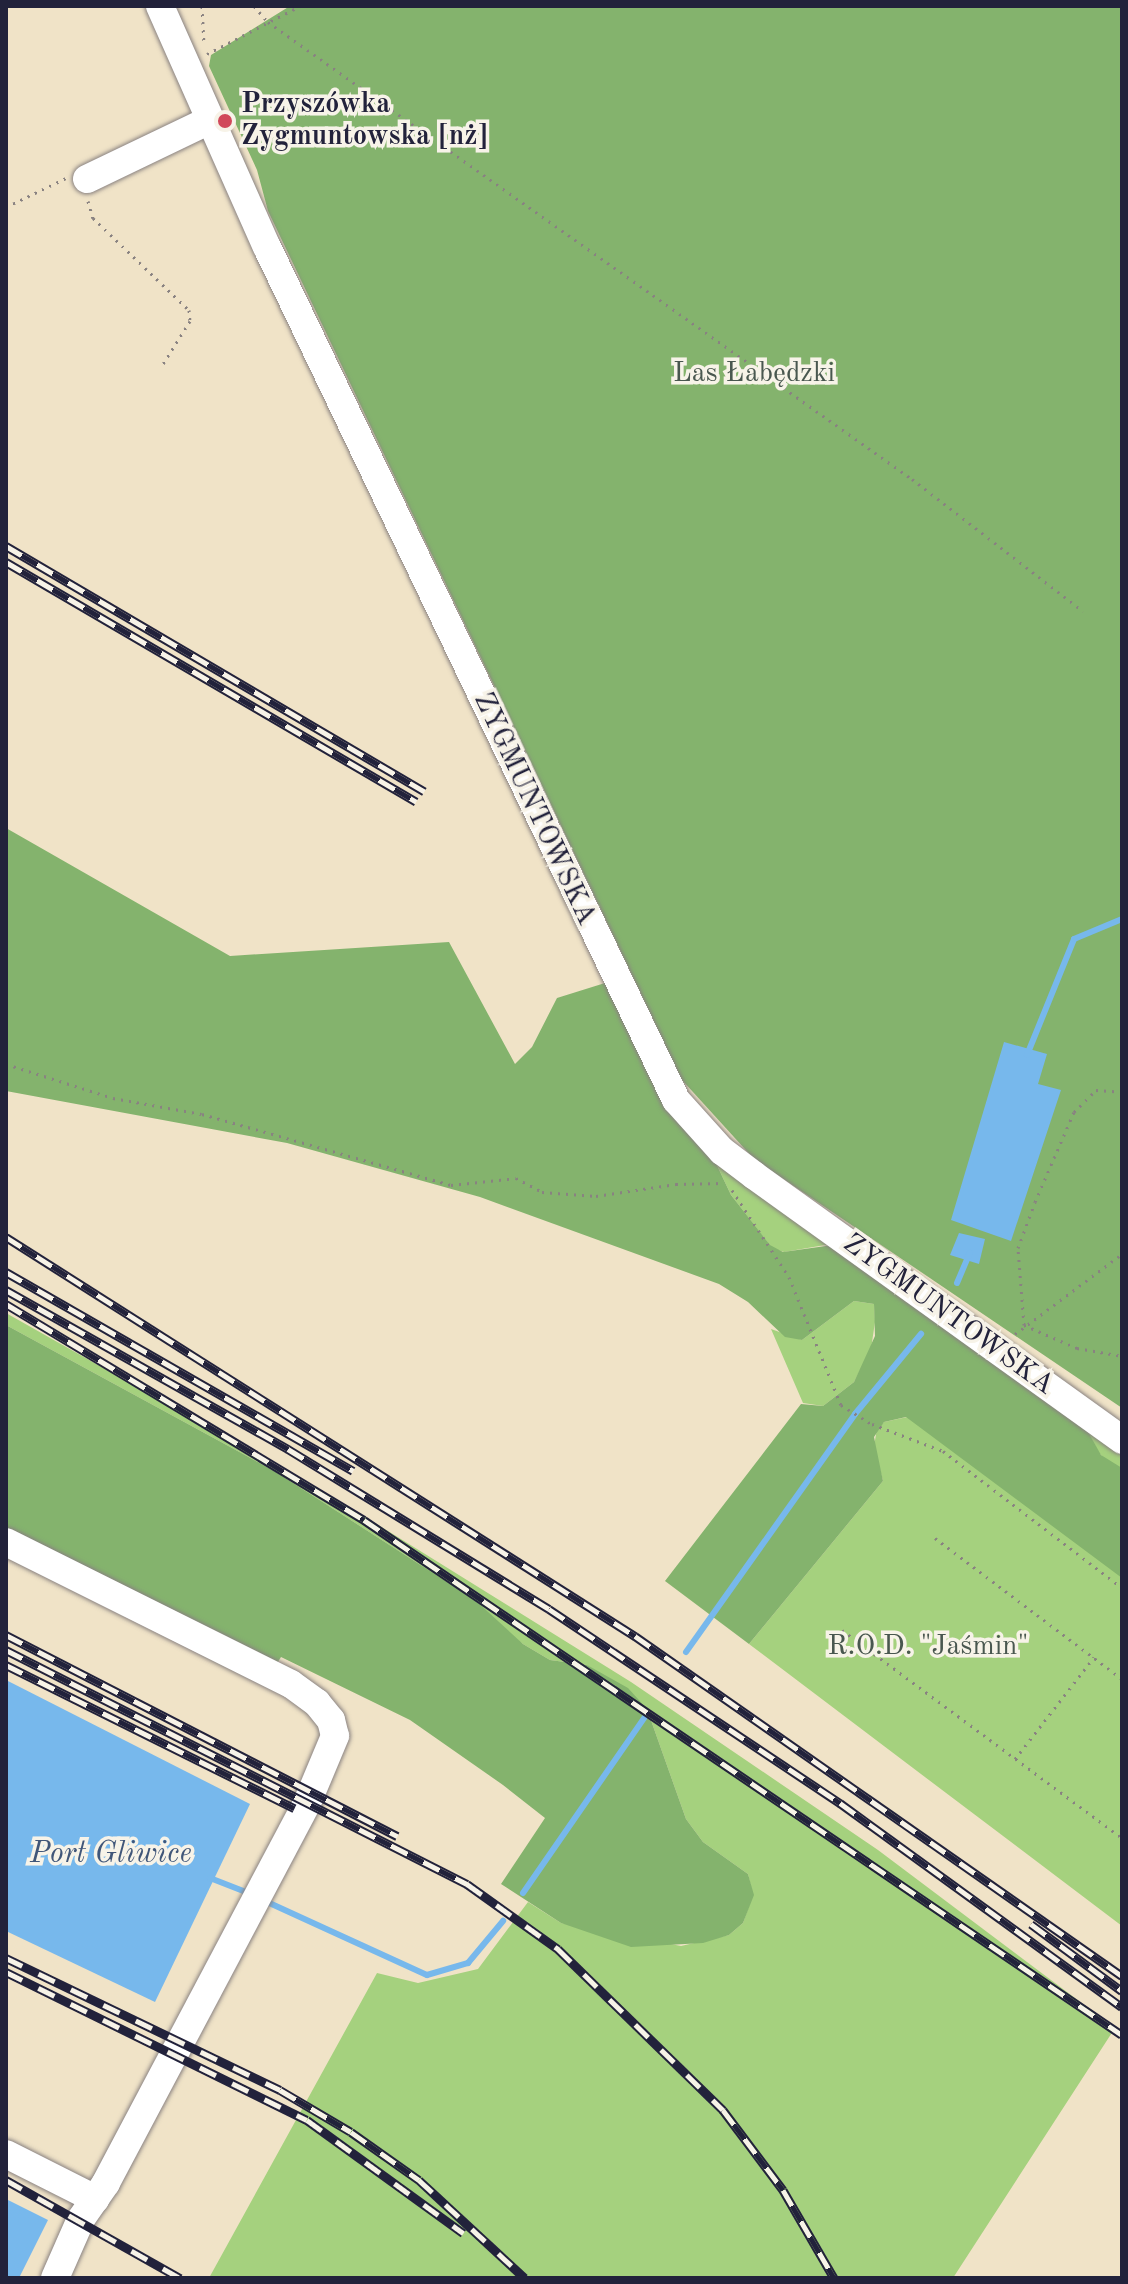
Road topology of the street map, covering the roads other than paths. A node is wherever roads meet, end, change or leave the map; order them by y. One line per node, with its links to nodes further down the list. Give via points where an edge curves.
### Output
1 (160, 6): 2 (street, ZYGMUNTOWSKA, via 195,60)
2 (210, 120): 3 (street); 4 (street, ZYGMUNTOWSKA, via 676,1100 739,1164)
3 (79, 177)
4 (1122, 1440)
5 (6, 1542): 7 (street, via 291,1684 331,1720 335,1736 258,1897)
6 (6, 2154): 7 (street)
7 (95, 2199): 8 (street)
8 (55, 2278)

